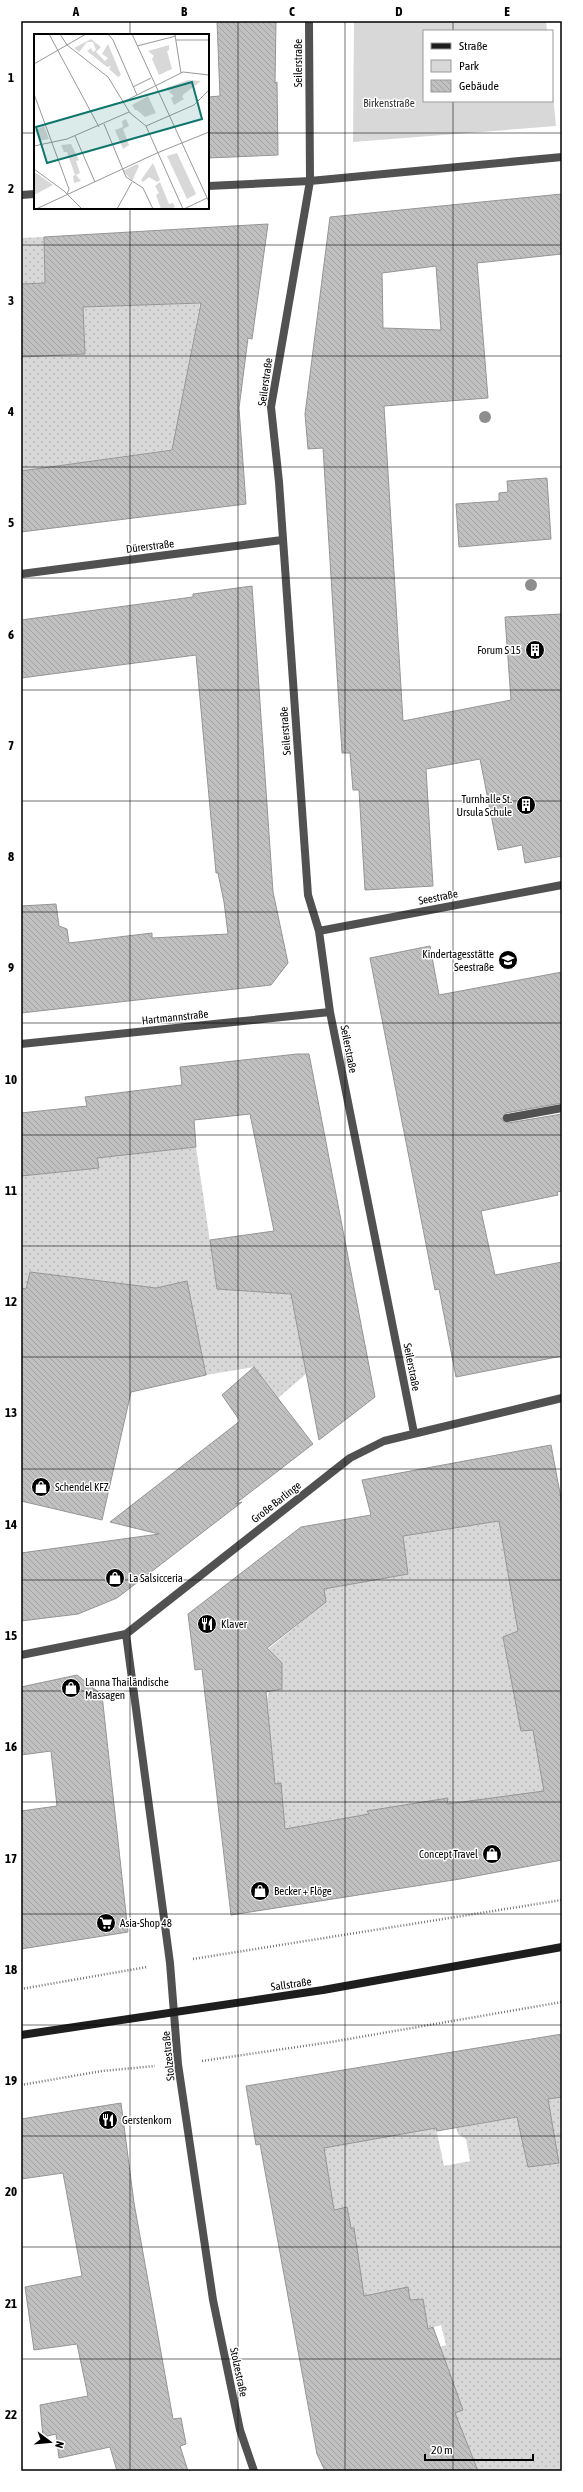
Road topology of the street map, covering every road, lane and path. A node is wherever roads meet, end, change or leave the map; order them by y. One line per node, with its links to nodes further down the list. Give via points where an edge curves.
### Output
1 (309, 21): 3 (street, Seilerstraße)
2 (562, 157): 3 (street)
3 (310, 181): 4 (street); 7 (street, Seilerstraße, via 271,407)
4 (209, 186)
5 (34, 194): 6 (street)
6 (21, 195)
7 (282, 540): 8 (street, Dürerstraße); 10 (street, Seilerstraße, via 308,895)
8 (21, 574)
9 (562, 885): 10 (street, Seestraße)
10 (319, 931): 11 (street, Seilerstraße)
11 (330, 1012): 12 (street, Hartmannstraße); 16 (street, Seilerstraße)
12 (21, 1044)
13 (562, 1108): 14 (street)
14 (507, 1118)
15 (562, 1398): 16 (street, Große Barlinge)
16 (414, 1434): 17 (street, Große Barlinge, via 384,1441 350,1458)
17 (126, 1634): 18 (street, Große Barlinge); 21 (street, Stolzestraße)
18 (21, 1655)
19 (562, 1900): 21 (path)
20 (562, 1947): 24 (street, Sallstraße, via 323,1990)
21 (170, 1962): 22 (path); 24 (street, Stolzestraße)
22 (21, 1989)
23 (562, 2002): 26 (path, via 331,2042)
24 (175, 2012): 25 (street, Sallstraße); 26 (street, Stolzestraße)
25 (21, 2035)
26 (178, 2064): 27 (path, via 102,2071); 28 (street, Stolzestraße, via 213,2300 240,2430)
27 (21, 2085)
28 (254, 2471)

